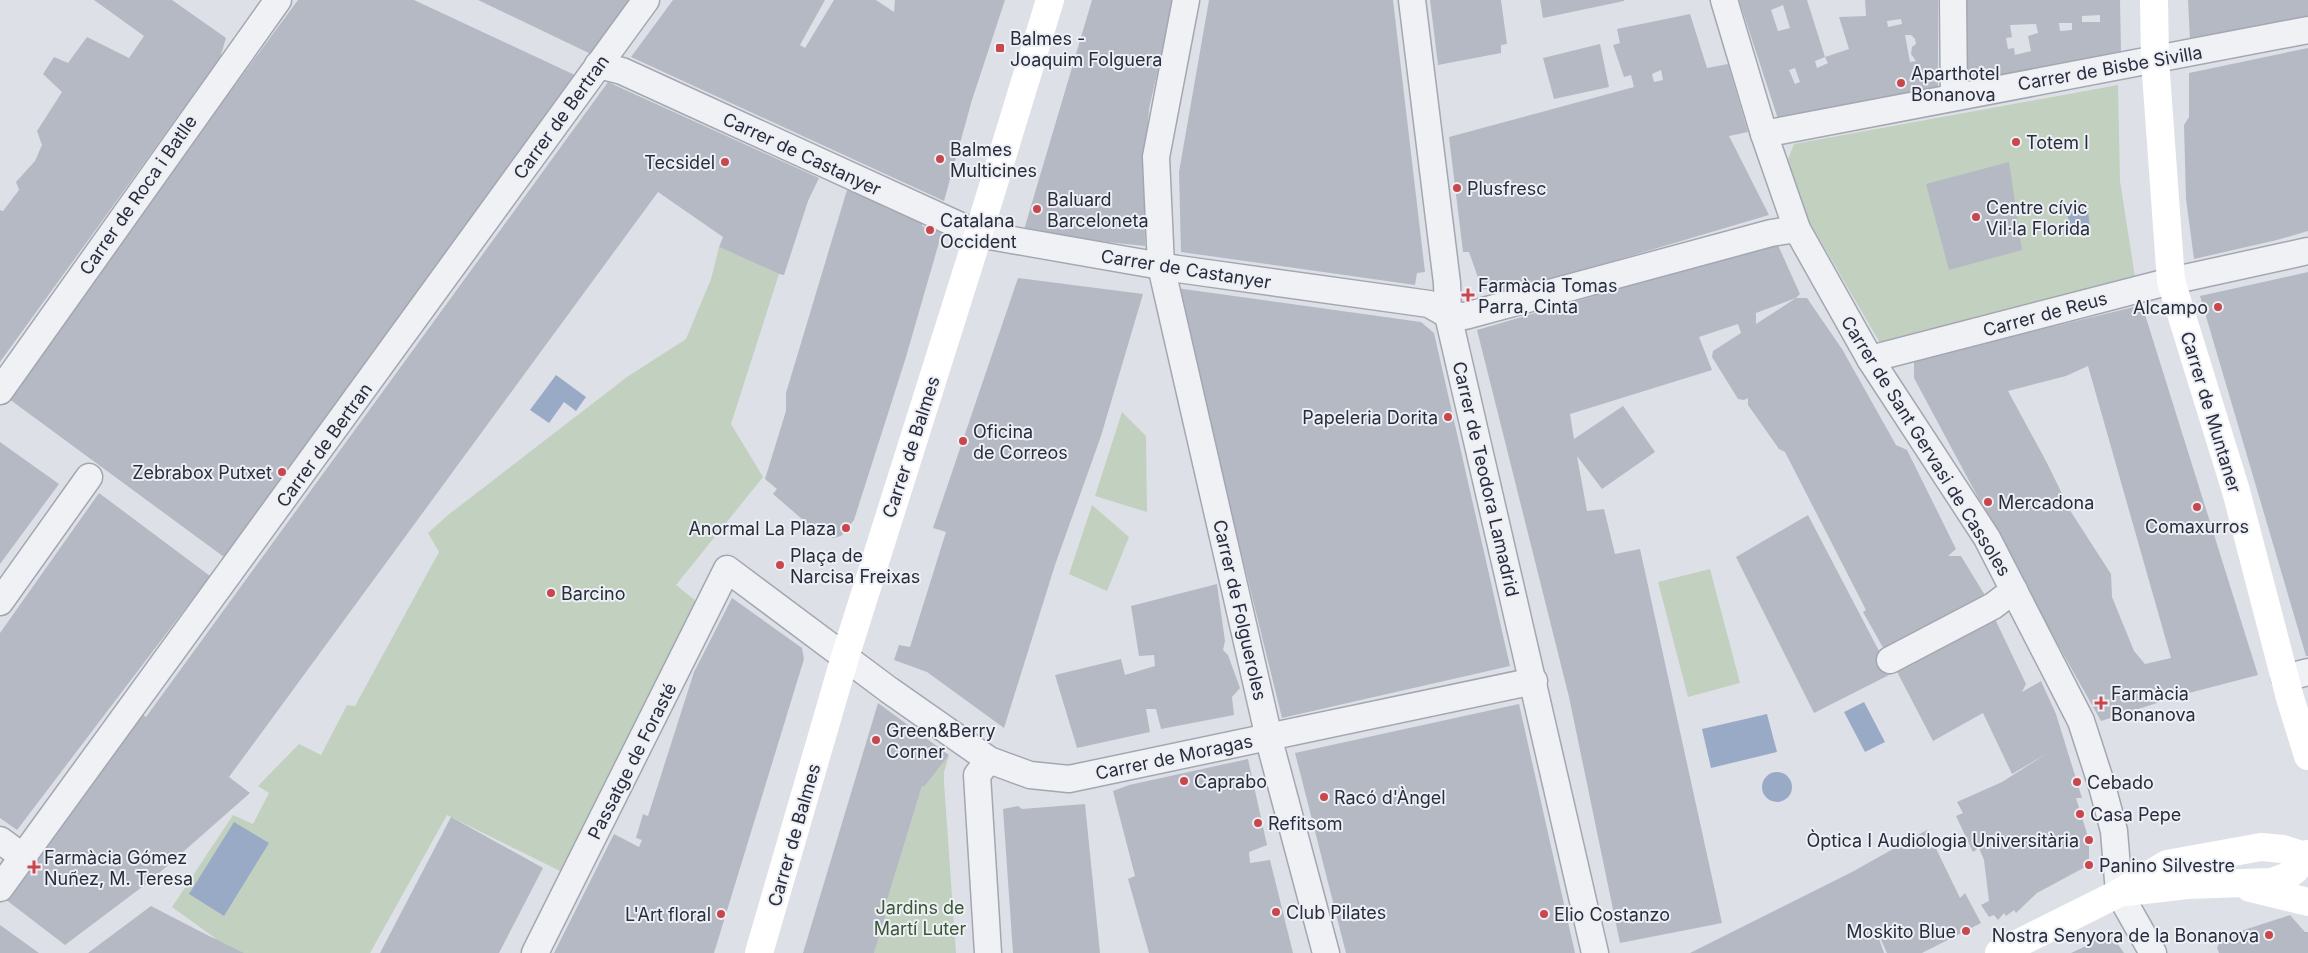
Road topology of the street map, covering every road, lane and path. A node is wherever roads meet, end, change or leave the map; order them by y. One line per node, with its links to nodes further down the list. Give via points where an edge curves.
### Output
1 (278, 0): 21 (street, Carrer de Roca i Batlle)
2 (646, 0): 11 (street, Carrer de Bertran)
3 (1050, 0): 15 (street, Carrer de Balmes)
4 (1186, 0): 17 (street, Carrer de Folgueroles, via 1156,157)
5 (1412, 0): 19 (street, Carrer de Teodora Lamadrid, via 1447,283)
6 (1724, 0): 13 (street, Carrer de Sant Gervasi de Cassoles)
7 (1953, 0): 12 (street)
8 (2154, 0): 10 (street, Carrer de Muntaner)
9 (2308, 30): 10 (street, Carrer de Bisbe Sivilla)
10 (2155, 60): 12 (street, Carrer de Bisbe Sivilla); 18 (street, Carrer de Muntaner)
11 (598, 65): 15 (street, Carrer de Castanyer, via 622,71); 34 (street, Carrer de Bertran)
12 (1954, 97): 13 (street, Carrer de Bisbe Sivilla)
13 (1764, 134): 14 (street, Carrer de Sant Gervasi de Cassoles)
14 (1797, 229): 19 (street, Carrer de Castanyer, via 1771,233 1465,316); 20 (street, Carrer de Sant Gervasi de Cassoles)
15 (978, 234): 17 (street, Carrer de Castanyer); 25 (street, Carrer de Balmes)
16 (2308, 251): 18 (street, Carrer de Reus)
17 (1161, 266): 19 (street, Carrer de Castanyer, via 1429,304); 29 (street, Carrer de Folgueroles)
18 (2171, 281): 20 (street, Carrer de Reus); 27 (street, Carrer de Muntaner)
19 (1448, 315): 28 (street, Carrer de Teodora Lamadrid)
20 (1870, 359): 23 (street, Carrer de Sant Gervasi de Cassoles, via 1987,538)
21 (0, 391)
22 (89, 477): 24 (street)
23 (2014, 590): 26 (street, via 1993,606); 37 (street, Carrer de Sant Gervasi de Cassoles, via 2081,720 2114,831)
24 (0, 602)
25 (845, 657): 31 (street, Carrer de Moragas); 39 (street, Passatge de Forasté, via 727,569); 40 (street, Carrer de Balmes)
26 (1890, 660)
27 (2297, 675): 30 (street, Carrer de Muntaner)
28 (1534, 681): 29 (street, Carrer de Moragas); 43 (street, Carrer de Teodora Lamadrid)
29 (1270, 736): 31 (street, Carrer de Moragas, via 1069,779 1030,776); 42 (street, Carrer de Folgueroles)
30 (2308, 756)
31 (989, 760): 41 (street, via 977,775)
32 (0, 840): 34 (street)
33 (2308, 856): 35 (street, via 2289,874 2272,882); 37 (street, via 2261,847 2200,856 2167,864)
34 (23, 857): 36 (street, Carrer de Bertran)
35 (2214, 883): 37 (street); 38 (street)
36 (0, 888)
37 (2118, 893): 44 (street); 45 (street)
38 (2308, 902)
39 (536, 953)
40 (759, 953)
41 (988, 953)
42 (1326, 953)
43 (1595, 953)
44 (1999, 953)
45 (2153, 953)

